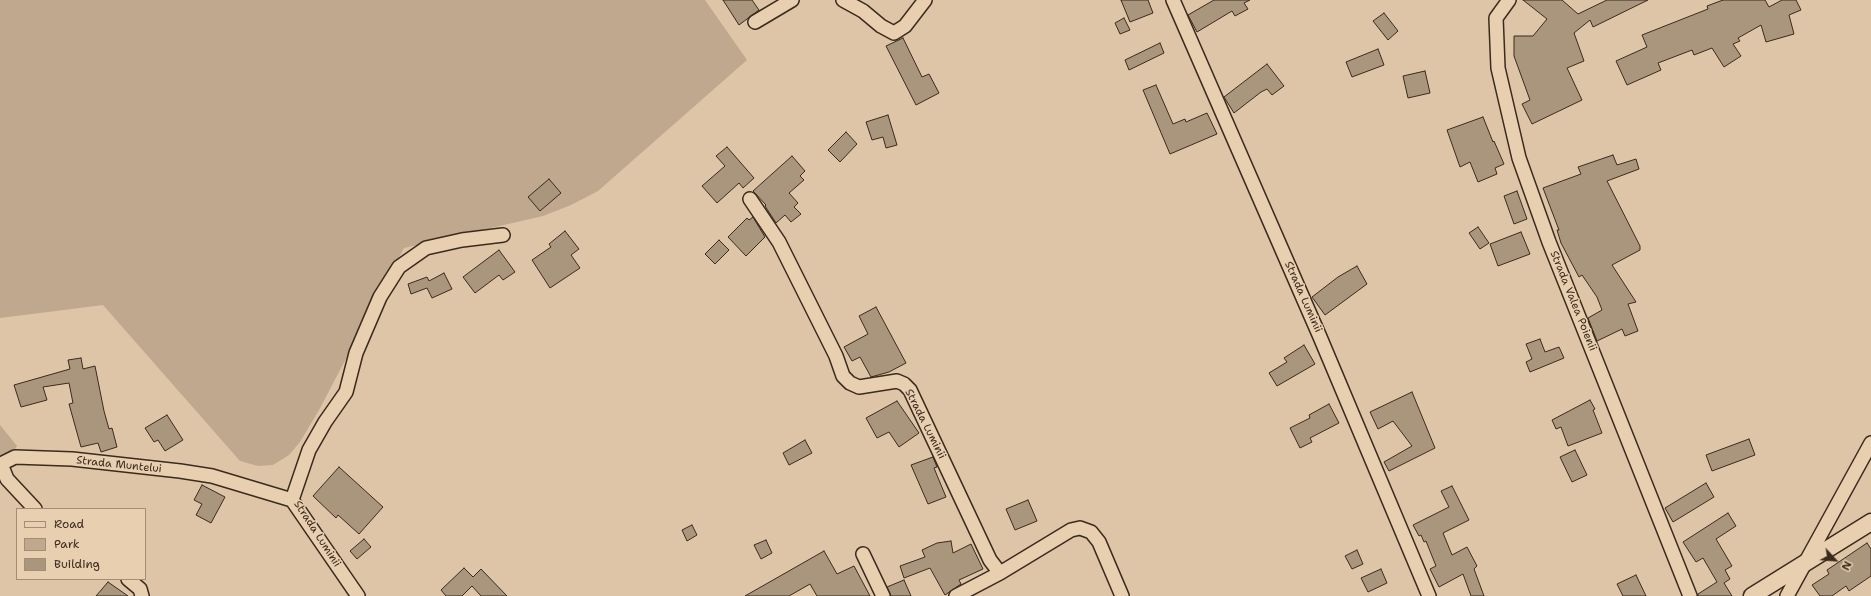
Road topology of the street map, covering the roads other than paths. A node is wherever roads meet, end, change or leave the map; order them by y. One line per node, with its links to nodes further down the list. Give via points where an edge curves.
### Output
1 (792, 0): 6 (street)
2 (843, 0): 3 (street, via 894,33 905,26)
3 (925, 0)
4 (1173, 0): 23 (street, Strada Luminii, via 1320,337)
5 (1509, 0): 24 (street, Strada Valea Poienii, via 1496,18 1498,68 1519,158 1549,242)
6 (755, 22)
7 (750, 199): 16 (street, Strada Luminii, via 779,242 836,356 843,376 859,387 897,382 910,390 990,560)
8 (503, 235): 11 (street, Strada Luminii, via 426,248 399,267 380,297 356,353 346,392 309,450)
9 (1871, 443): 15 (street)
10 (0, 465): 11 (street, Strada Muntelui, via 15,457 72,459 180,471 212,476); 12 (street, Strada Muntelui, via 7,479)
11 (292, 500): 19 (street, Strada Luminii)
12 (34, 508)
13 (1871, 522): 15 (street)
14 (863, 554): 20 (street)
15 (1805, 563): 25 (street); 26 (street)
16 (1000, 573): 21 (street); 22 (street, via 1071,530 1080,528 1091,532 1099,542)
17 (129, 580): 18 (street, via 140,589)
18 (142, 596)
19 (358, 596)
20 (883, 596)
21 (956, 596)
22 (1122, 596)
23 (1429, 596)
24 (1690, 596)
25 (1752, 596)
26 (1787, 596)

